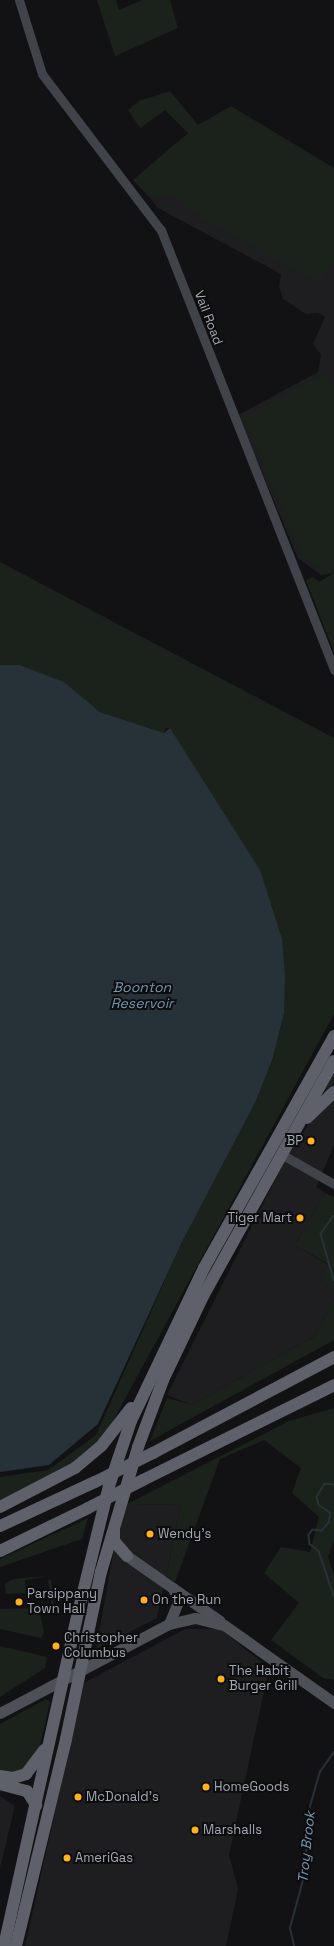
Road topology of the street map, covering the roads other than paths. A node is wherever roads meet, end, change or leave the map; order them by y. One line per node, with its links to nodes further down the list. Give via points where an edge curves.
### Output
1 (19, 0): 2 (street, Vail Road, via 42,74 161,230)
2 (334, 670)
3 (334, 1036): 5 (highway)
4 (332, 1067): 5 (main road); 7 (highway)
5 (310, 1082): 11 (highway, via 204,1268)
6 (334, 1092): 7 (highway)
7 (295, 1130): 8 (highway)
8 (281, 1154): 9 (street); 15 (highway, via 179,1345 138,1447)
9 (334, 1184)
10 (334, 1357): 16 (highway, bridge, via 153,1453)
11 (156, 1363): 13 (highway, via 133,1404 102,1445 61,1477); 25 (highway, via 131,1421 109,1486)
12 (334, 1385): 14 (highway, bridge)
13 (0, 1507)
14 (88, 1508): 17 (highway); 18 (highway)
15 (114, 1525): 19 (highway, via 114,1541); 20 (highway)
16 (0, 1526)
17 (0, 1546)
18 (0, 1552)
19 (127, 1556): 20 (highway, via 114,1556); 21 (main road)
20 (101, 1572): 24 (highway)
21 (173, 1588): 22 (main road, via 178,1602); 23 (main road, via 184,1592)
22 (169, 1624): 23 (main road, via 195,1618); 24 (main road)
23 (224, 1625): 26 (main road)
24 (83, 1666): 25 (main road); 33 (highway)
25 (64, 1677): 27 (main road); 28 (highway)
26 (334, 1703)
27 (0, 1713)
28 (52, 1729): 29 (highway, via 39,1761 29,1771 13,1778); 31 (highway)
29 (0, 1776)
30 (0, 1784): 31 (highway, via 27,1790)
31 (36, 1805): 32 (highway)
32 (4, 1946)
33 (16, 1946)

